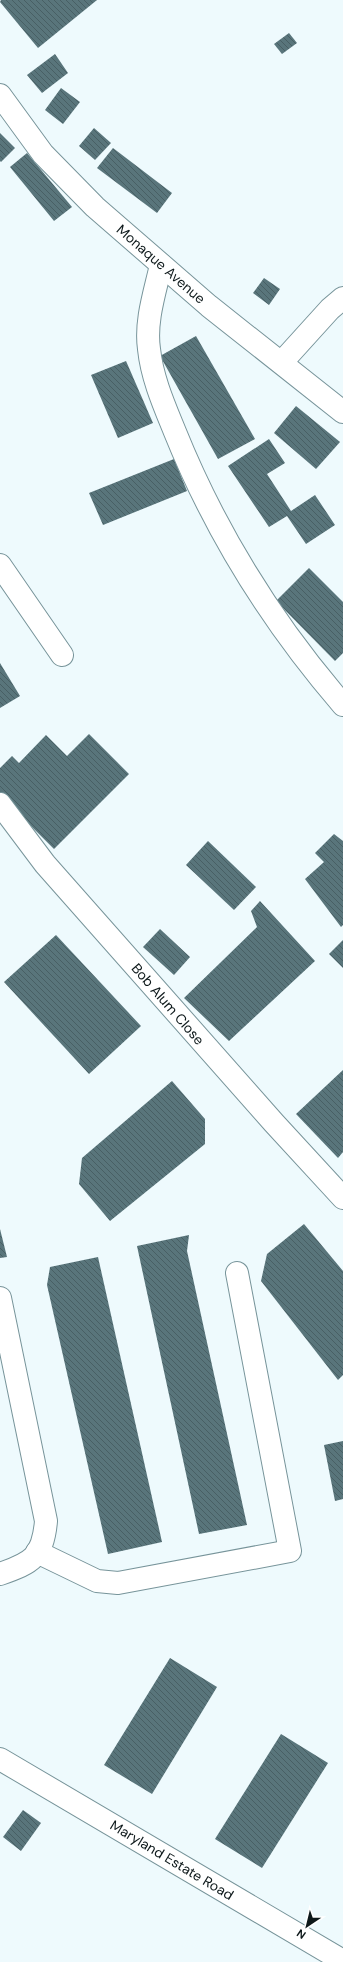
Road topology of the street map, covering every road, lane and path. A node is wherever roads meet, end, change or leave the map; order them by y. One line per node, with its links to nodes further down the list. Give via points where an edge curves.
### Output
1 (0, 95): 2 (street, Monaque Avenue, via 44,154 95,207)
2 (161, 265): 4 (street, Monaque Avenue); 8 (street, via 148,332 149,348 160,395 193,476 254,587 315,672)
3 (343, 298): 4 (street)
4 (282, 362): 5 (street, Monaque Avenue)
5 (343, 412)
6 (0, 565): 7 (street)
7 (62, 655)
8 (343, 705)
9 (0, 804): 10 (street, Bob Alum Close, via 45,864 274,1124)
10 (343, 1198)
11 (237, 1273): 13 (street, via 290,1551 118,1583 97,1581)
12 (0, 1298): 13 (street, via 46,1521 45,1539)
13 (37, 1552): 14 (street, via 32,1560 24,1565)
14 (0, 1574)
15 (0, 1758): 16 (street, Maryland Estate Road)
16 (343, 1961)

